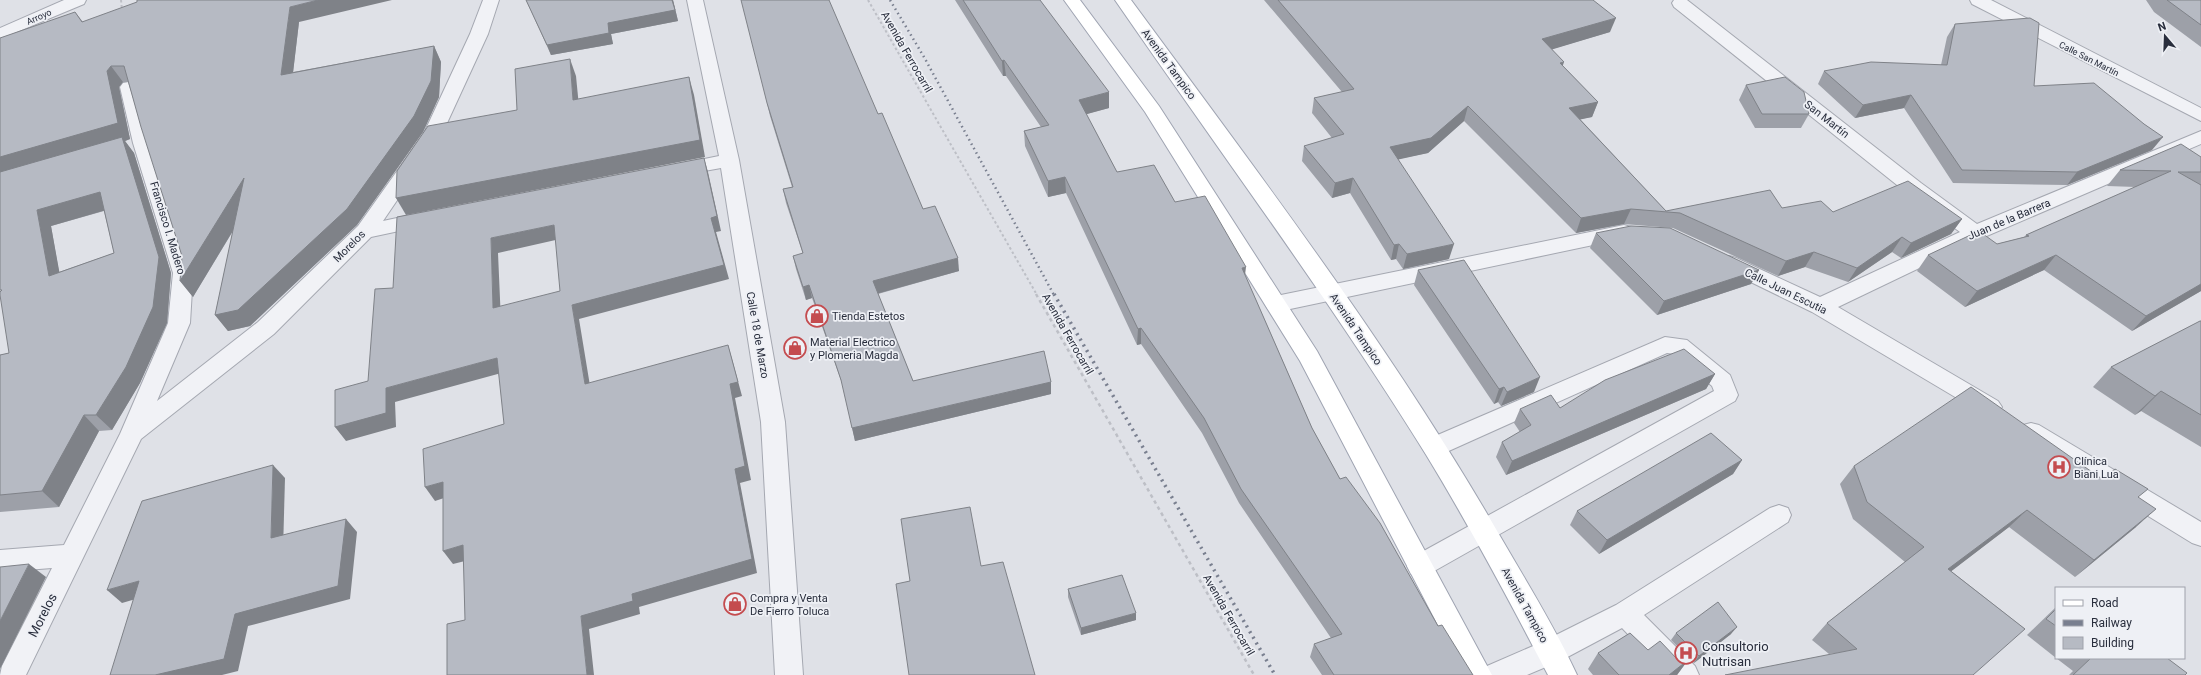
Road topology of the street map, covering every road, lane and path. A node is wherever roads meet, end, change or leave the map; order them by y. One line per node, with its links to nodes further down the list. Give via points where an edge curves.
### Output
1 (78, 0): 11 (street, Arroyo)
2 (121, 0): 10 (path)
3 (491, 0): 18 (street, Morelos, via 480,34 433,134)
4 (695, 0): 15 (street, Calle 18 de Marzo)
5 (868, 0): 37 (path, Avenida Ferrocarril)
6 (1072, 0): 23 (main road, via 1153,110)
7 (1123, 0): 22 (main road, Avenida Tampico)
8 (1978, 0): 13 (street, Calle San Martín)
9 (1680, 3): 20 (street, San Martín, via 1914,188)
10 (122, 16)
11 (0, 34)
12 (128, 87): 25 (street, Francisco I. Madero, via 134,145 184,274 179,324)
13 (2201, 115)
14 (2201, 137): 20 (street, Juan de la Barrera)
15 (728, 160): 16 (street); 36 (street, Calle 18 de Marzo, via 772,422)
16 (659, 173)
17 (442, 216): 18 (street)
18 (365, 231): 25 (street, Morelos, via 266,328)
19 (1645, 233): 22 (street, via 1624,232)
20 (1975, 233): 24 (street, Juan de la Barrera)
21 (1708, 253): 24 (street, Calle Juan Escutia)
22 (1332, 292): 23 (street); 26 (main road, Avenida Tampico)
23 (1276, 304): 32 (main road, via 1309,356)
24 (1820, 306): 29 (street, Calle Juan Escutia)
25 (132, 434): 30 (street, Francisco I. Madero)
26 (1434, 447): 28 (main road, Avenida Tampico); 28 (street, via 1665,345 1679,346 1722,382 1727,395)
27 (1779, 515): 33 (street)
28 (1483, 531): 32 (street); 34 (main road, Avenida Tampico)
29 (2201, 535)
30 (72, 555): 31 (street); 35 (street, Morelos)
31 (0, 561)
32 (1420, 566): 38 (main road)
33 (1625, 613): 34 (street); 41 (street)
34 (1550, 652): 39 (street); 40 (main road, Avenida Tampico)
35 (12, 675)
36 (789, 675)
37 (1254, 675)
38 (1478, 675)
39 (1497, 675)
40 (1563, 675)
41 (1685, 675)

